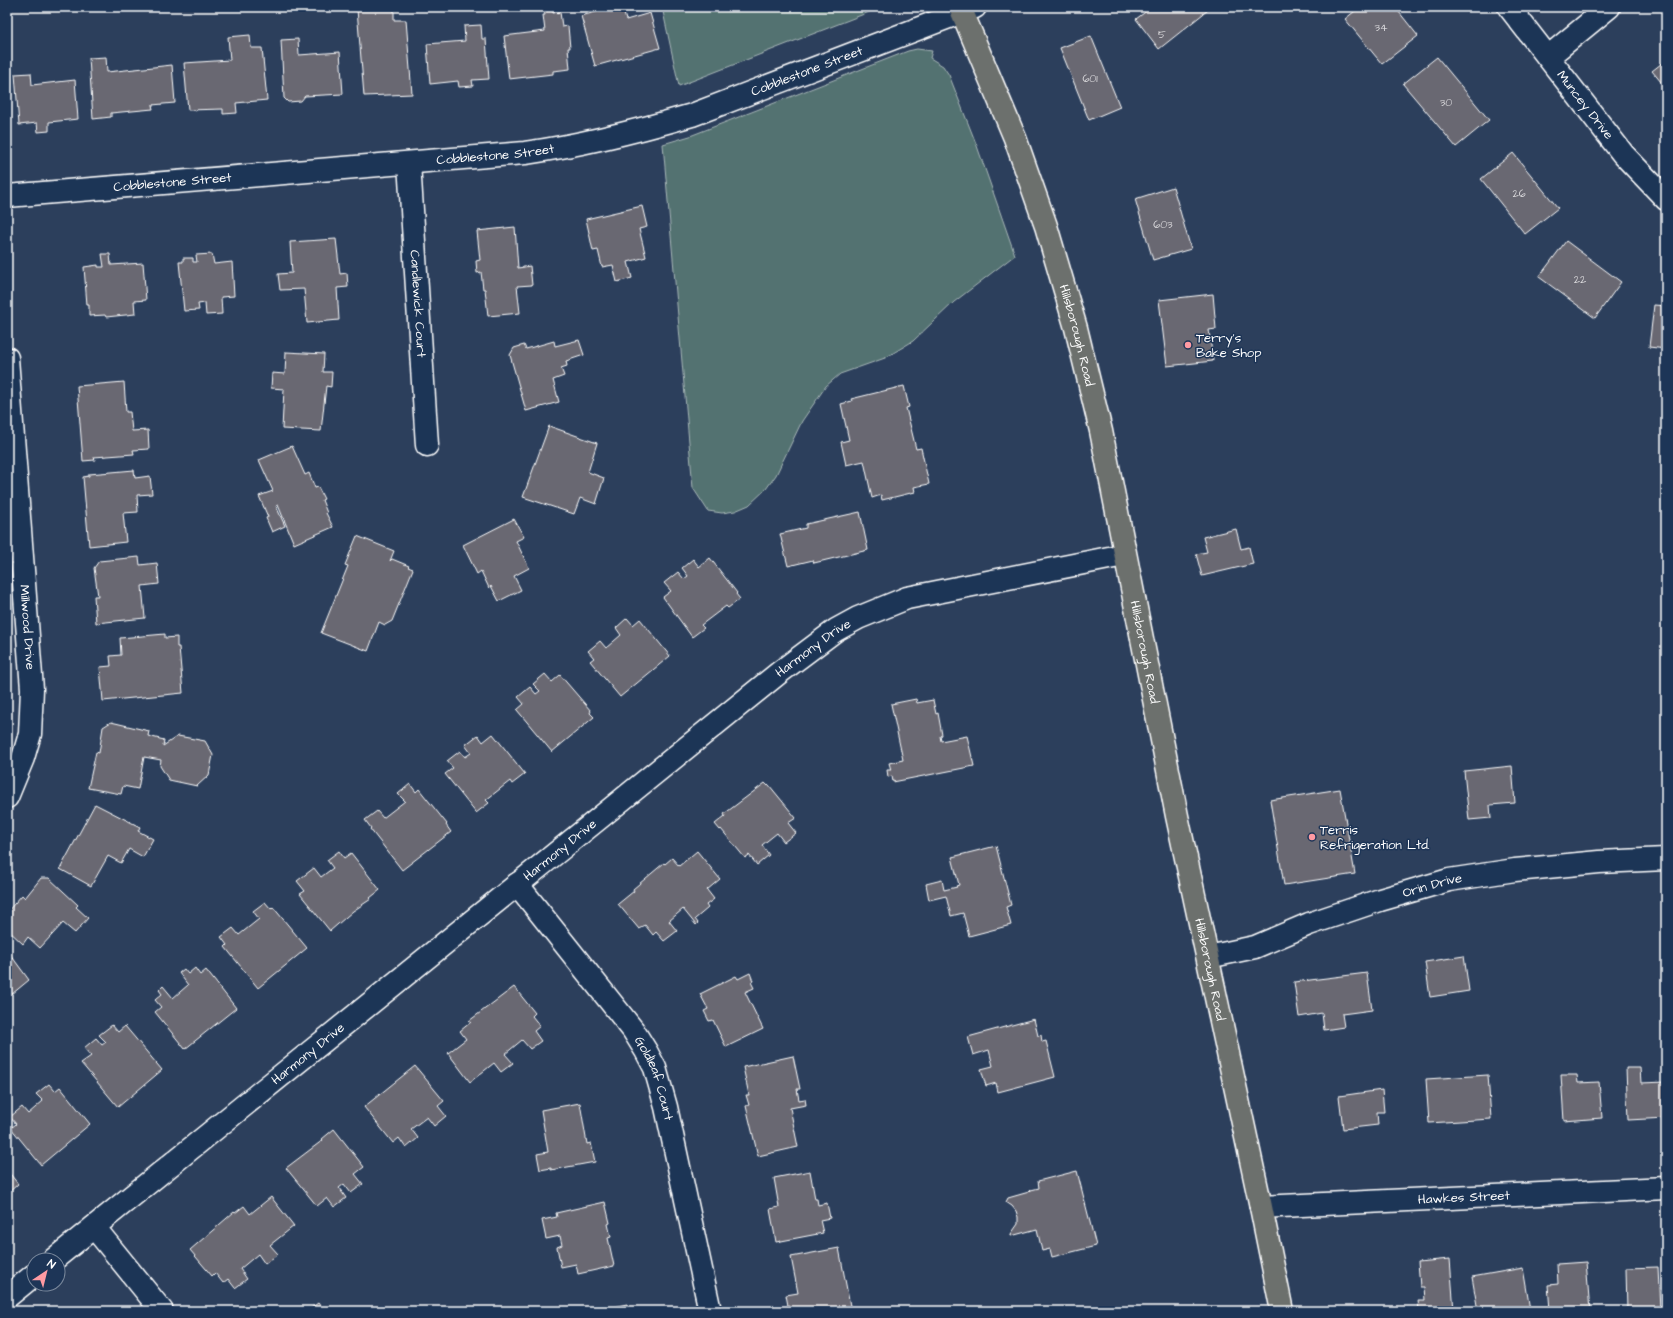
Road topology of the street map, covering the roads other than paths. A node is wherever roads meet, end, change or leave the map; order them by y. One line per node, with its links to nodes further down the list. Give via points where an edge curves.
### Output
1 (1509, 7): 4 (street, Muncey Drive)
2 (1609, 7): 4 (street)
3 (966, 8): 5 (street, Cobblestone Street, via 692,115 646,128 573,146 525,153); 10 (main road, Hillsborough Road, via 1046,226 1074,321 1101,431)
4 (1548, 57): 7 (street, Muncey Drive, via 1623,154)
5 (408, 163): 6 (street, Cobblestone Street); 9 (street, Candlewick Court)
6 (7, 196)
7 (1666, 199)
8 (7, 358): 11 (street, Millwood Drive, via 32,689 30,734 24,758)
9 (427, 445)
10 (1124, 555): 13 (street, Harmony Drive, via 907,598 858,618 836,630 780,672); 14 (main road, Hillsborough Road)
11 (7, 797)
12 (1666, 858): 14 (street, Orin Drive, via 1515,870 1449,880 1309,924 1255,946)
13 (517, 884): 17 (street, Harmony Drive); 22 (street, Goldleaf Court, via 633,1030 655,1068 666,1106)
14 (1208, 957): 16 (main road, Hillsborough Road)
15 (1666, 1188): 16 (street, Hawkes Street)
16 (1261, 1207): 23 (main road, Hillsborough Road)
17 (94, 1227): 18 (street, Harmony Drive); 21 (street)
18 (63, 1252)
19 (26, 1282): 20 (street)
20 (7, 1297)
21 (162, 1311)
22 (710, 1311)
23 (1282, 1311)

